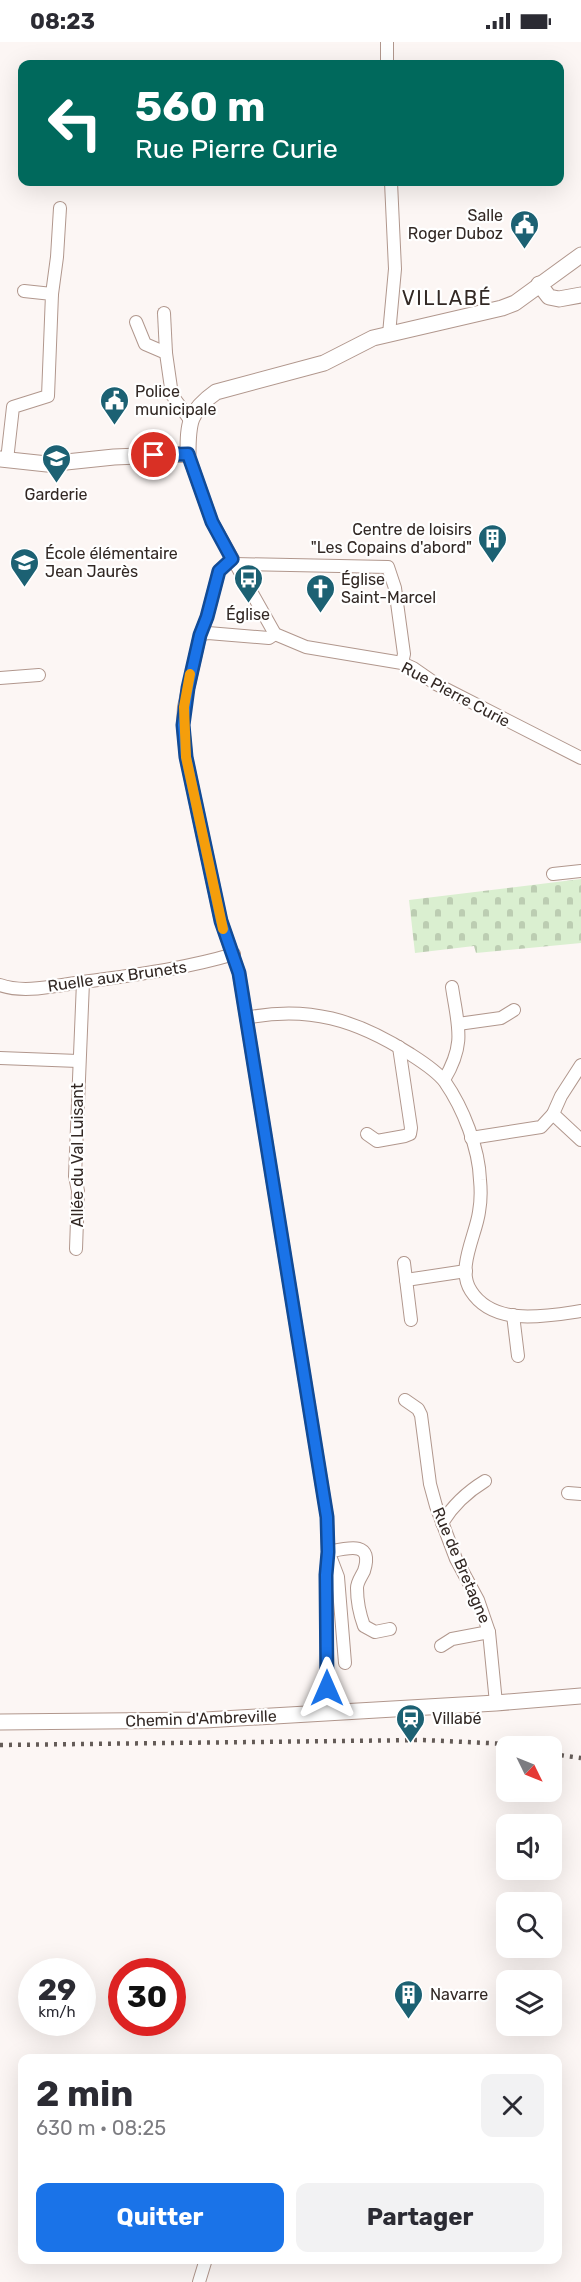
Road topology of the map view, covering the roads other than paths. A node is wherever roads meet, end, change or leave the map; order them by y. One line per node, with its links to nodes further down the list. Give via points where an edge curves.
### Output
1 (387, 42): 2 (street)
2 (387, 60)
3 (391, 186): 12 (street, via 395,268)
4 (60, 208): 8 (street)
5 (581, 255): 6 (street)
6 (539, 284): 9 (street, via 549,297); 12 (street, via 502,308)
7 (24, 291): 8 (street)
8 (51, 294): 16 (street, via 48,396 14,407)
9 (581, 295)
10 (164, 313): 13 (street)
11 (136, 322): 13 (street, via 145,344)
12 (389, 334): 14 (street, via 324,363 216,392)
13 (166, 353): 14 (street, via 172,395)
14 (190, 420): 15 (street)
15 (188, 454): 16 (street, via 47,464); 17 (street, via 212,522)
16 (4, 460)
17 (233, 561): 18 (street); 19 (street, via 219,571); 20 (street, via 388,567 395,588)
18 (275, 634): 19 (street, via 269,638); 20 (street, Rue Pierre Curie, via 306,647)
19 (200, 635): 26 (street, via 183,725 186,757 223,928)
20 (402, 663): 23 (street, Rue Pierre Curie)
21 (39, 675): 22 (street)
22 (0, 678)
23 (581, 758)
24 (581, 871): 25 (street)
25 (553, 874)
26 (234, 954): 27 (street, Ruelle aux Brunets); 31 (street)
27 (83, 982): 28 (street, Ruelle aux Brunets, via 16,990); 35 (street, Allée du Val Luisant)
28 (0, 985)
29 (452, 987): 32 (street)
30 (514, 1010): 32 (street, via 501,1018)
31 (246, 1018): 33 (street, via 290,1013 324,1015 354,1024); 53 (street, via 327,1517)
32 (458, 1024): 37 (street, via 460,1038 455,1059)
33 (399, 1047): 37 (street); 39 (street, via 410,1134 377,1141)
34 (0, 1058): 35 (street, Allée du Val Luisant)
35 (78, 1061): 42 (street, Allée du Val Luisant)
36 (581, 1065): 38 (street)
37 (444, 1080): 40 (street, via 466,1120)
38 (553, 1114): 40 (street, via 541,1127); 41 (street)
39 (367, 1134)
40 (471, 1138): 44 (street, via 480,1178 480,1210)
41 (581, 1140)
42 (76, 1249)
43 (404, 1263): 45 (street)
44 (466, 1271): 45 (street); 47 (street, via 471,1292 482,1302)
45 (406, 1280): 48 (street)
46 (581, 1311): 47 (street, via 533,1318)
47 (513, 1315): 49 (street)
48 (411, 1320)
49 (518, 1356)
50 (405, 1400): 52 (street, Rue de Bretagne, via 421,1414 430,1484)
51 (485, 1481): 52 (street, via 463,1496)
52 (442, 1523): 55 (street, Rue de Bretagne)
53 (328, 1552): 54 (street, via 350,1547 364,1552 366,1563 357,1587 364,1626 375,1632); 57 (street, via 338,1577); 60 (street)
54 (390, 1629)
55 (489, 1632): 56 (street, via 452,1639); 59 (street, Rue de Bretagne)
56 (441, 1646)
57 (345, 1663)
58 (581, 1696): 59 (street, Chemin d'Ambreville)
59 (496, 1703): 60 (street, Chemin d'Ambreville)
60 (327, 1713): 61 (street, Chemin d'Ambreville, via 205,1720)
61 (0, 1722)

